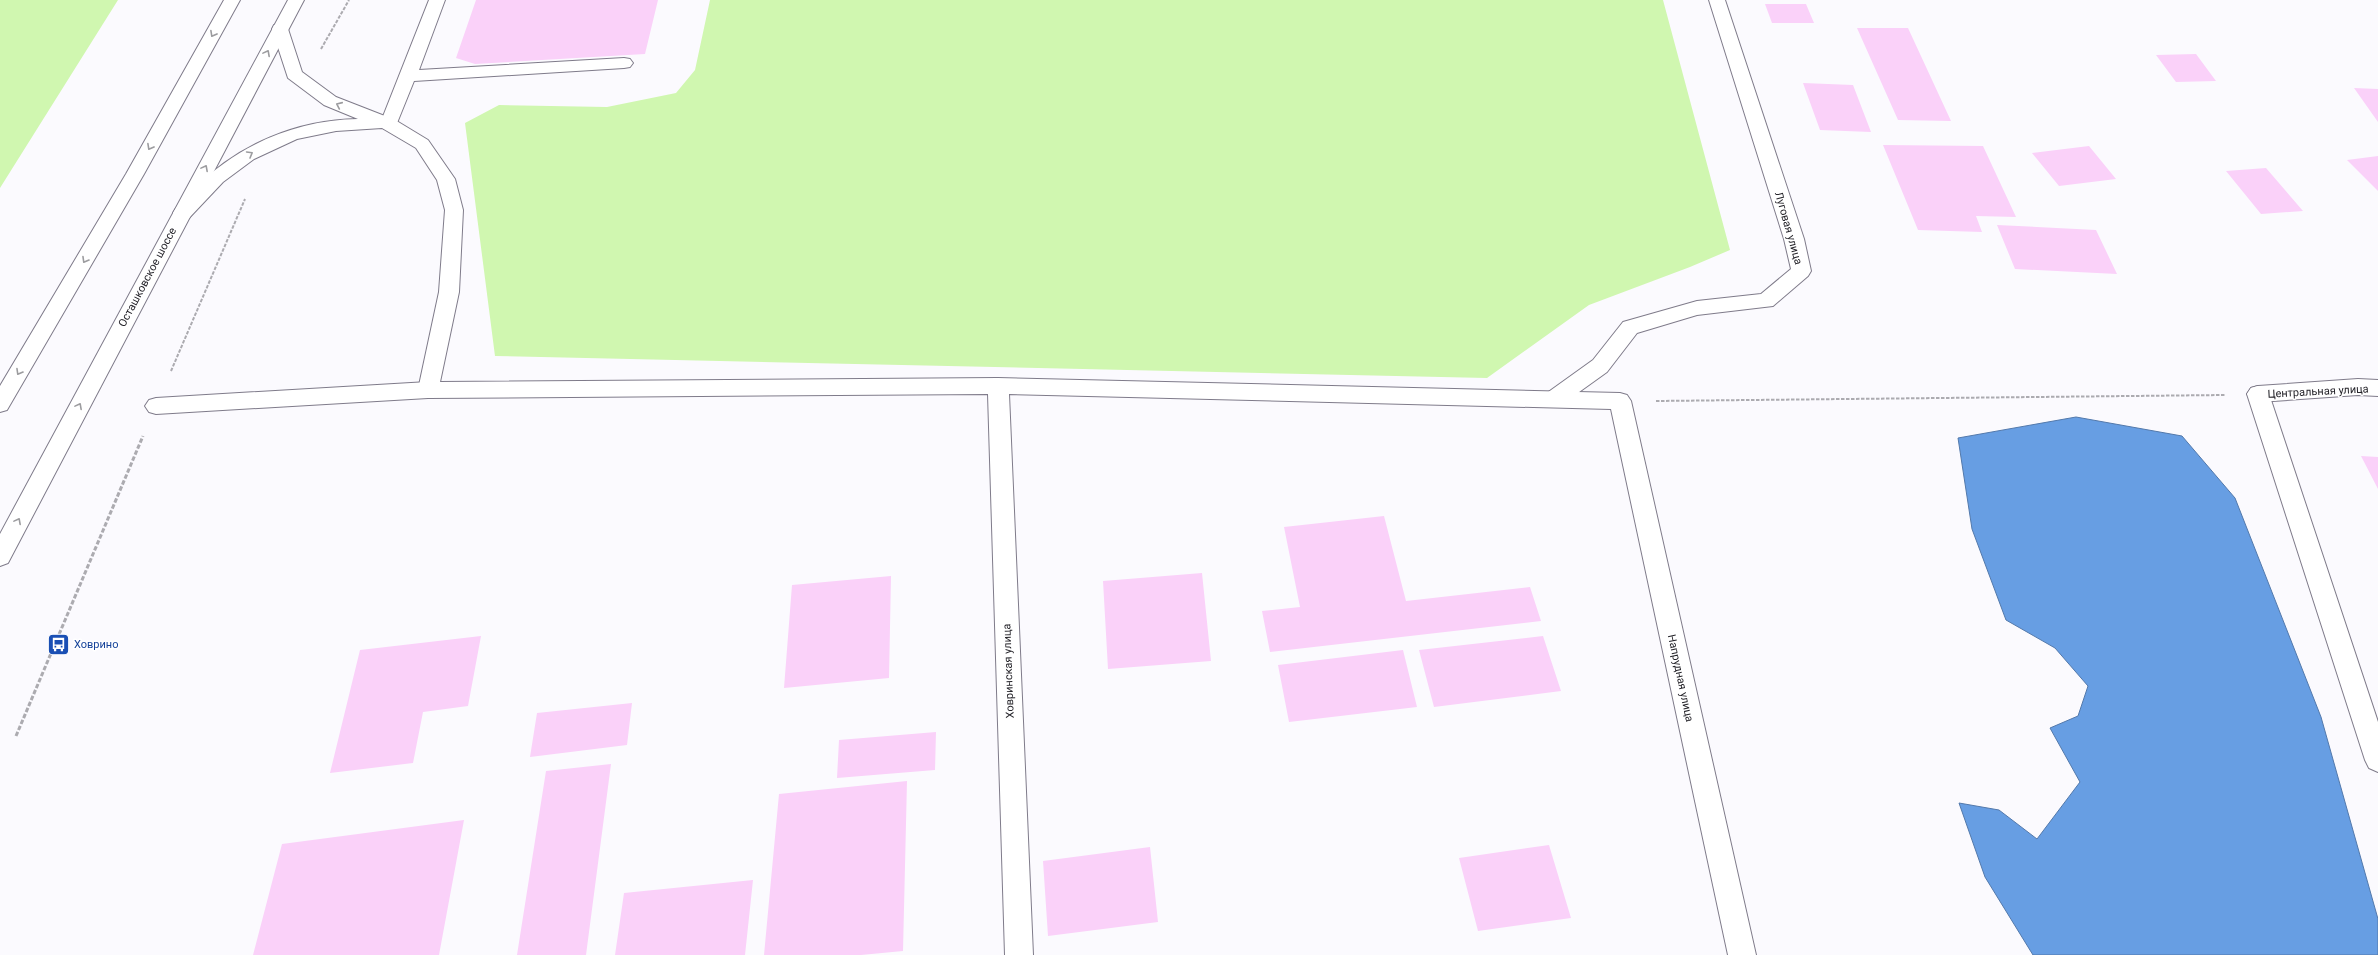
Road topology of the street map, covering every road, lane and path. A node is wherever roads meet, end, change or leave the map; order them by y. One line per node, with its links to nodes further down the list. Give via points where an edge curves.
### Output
1 (232, 0): 19 (street, one-way to 19, via 135,174)
2 (296, 0): 6 (street, Осташковское шоссе)
3 (349, 0): 7 (path)
4 (437, 0): 9 (street)
5 (1717, 0): 17 (street, Луговая улица, via 1794,239 1801,271 1766,301 1698,308 1630,327 1600,366)
6 (280, 29): 10 (street, one-way to 6, via 330,101 294,74); 12 (street, Осташковское шоссе, one-way to 6)
7 (318, 55)
8 (624, 63): 9 (street)
9 (407, 76): 10 (street)
10 (389, 124): 12 (street, one-way to 10, via 216,178 248,154 292,134 336,125); 15 (street, via 422,144 446,179 454,210 449,292)
11 (245, 198): 20 (path)
12 (179, 217): 21 (street, Осташковское шоссе, one-way to 12)
13 (998, 386): 15 (street); 17 (street); 24 (street, Ховринская улица)
14 (2378, 388): 16 (street, Центральная улица)
15 (428, 390): 20 (street)
16 (2258, 394): 18 (path); 23 (street)
17 (1554, 399): 18 (street)
18 (1620, 401): 25 (street, Напрудная улица)
19 (0, 404)
20 (156, 406): 22 (path)
21 (0, 556)
22 (16, 736)
23 (2378, 760)
24 (1019, 955)
25 (1742, 955)

